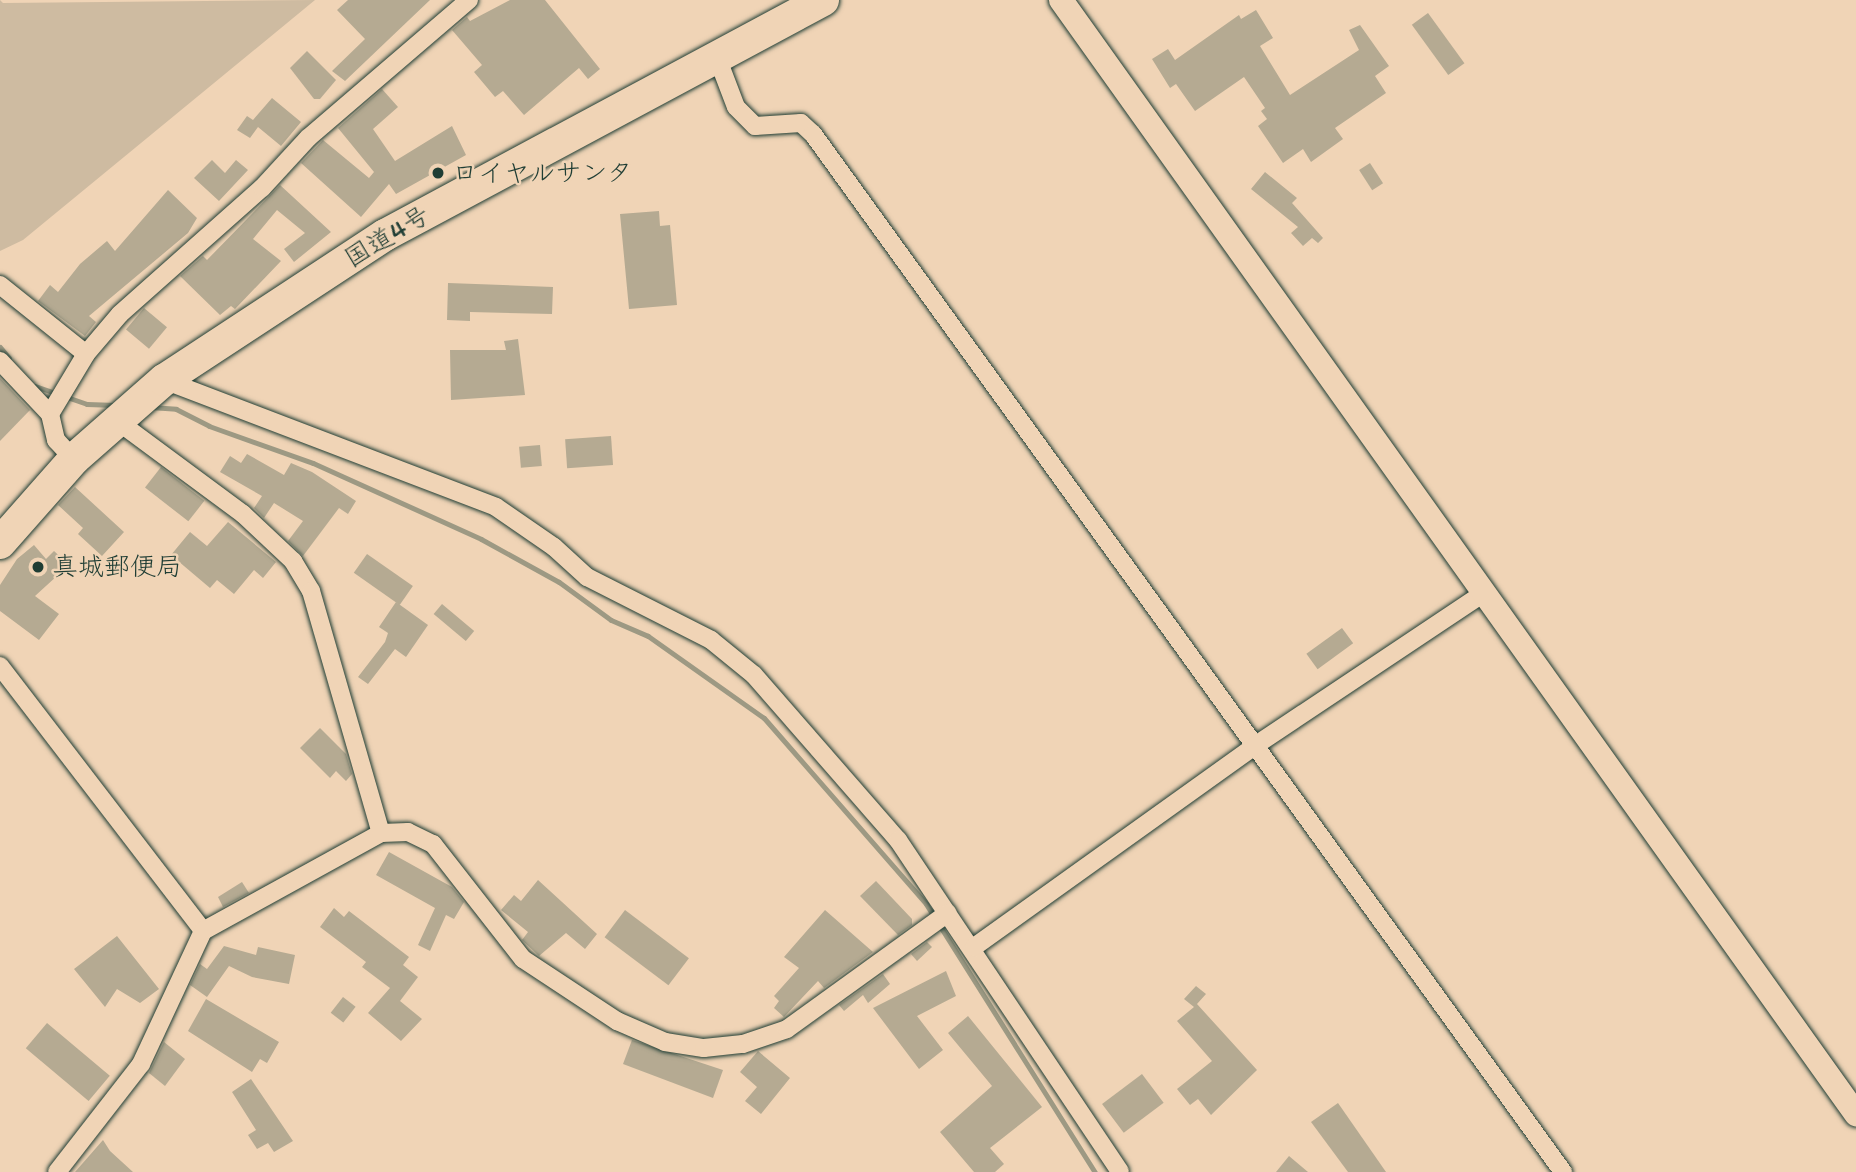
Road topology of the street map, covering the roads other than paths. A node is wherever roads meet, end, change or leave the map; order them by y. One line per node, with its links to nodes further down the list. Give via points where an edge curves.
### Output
1 (469, 0): 6 (street, via 308,138 262,188 120,314)
2 (823, 0): 4 (highway, 国道4号)
3 (1061, 0): 13 (street)
4 (717, 57): 8 (highway, 国道4号, via 385,235); 15 (street, via 736,107 755,126 801,123 813,134)
5 (0, 285): 6 (street)
6 (86, 354): 9 (street)
7 (0, 361): 9 (street)
8 (158, 385): 10 (highway, 国道4号); 17 (street, via 496,508 622,598 672,617 711,640 754,676 898,840)
9 (52, 410): 11 (street, via 56,440)
10 (119, 418): 11 (highway, 国道4号); 16 (street, via 243,514 293,561 311,591)
11 (74, 459): 12 (highway, 国道4号)
12 (0, 543)
13 (1482, 594): 15 (street); 20 (street)
14 (0, 666): 18 (street)
15 (1255, 745): 19 (street); 23 (street)
16 (381, 833): 17 (street, via 408,832 433,844 523,958 617,1021 665,1042 704,1048 743,1044 787,1029); 18 (street)
17 (940, 919): 19 (street)
18 (203, 931): 21 (street, via 141,1064)
19 (974, 947): 22 (street)
20 (1856, 1115)
21 (57, 1172)
22 (1120, 1172)
23 (1563, 1172)

